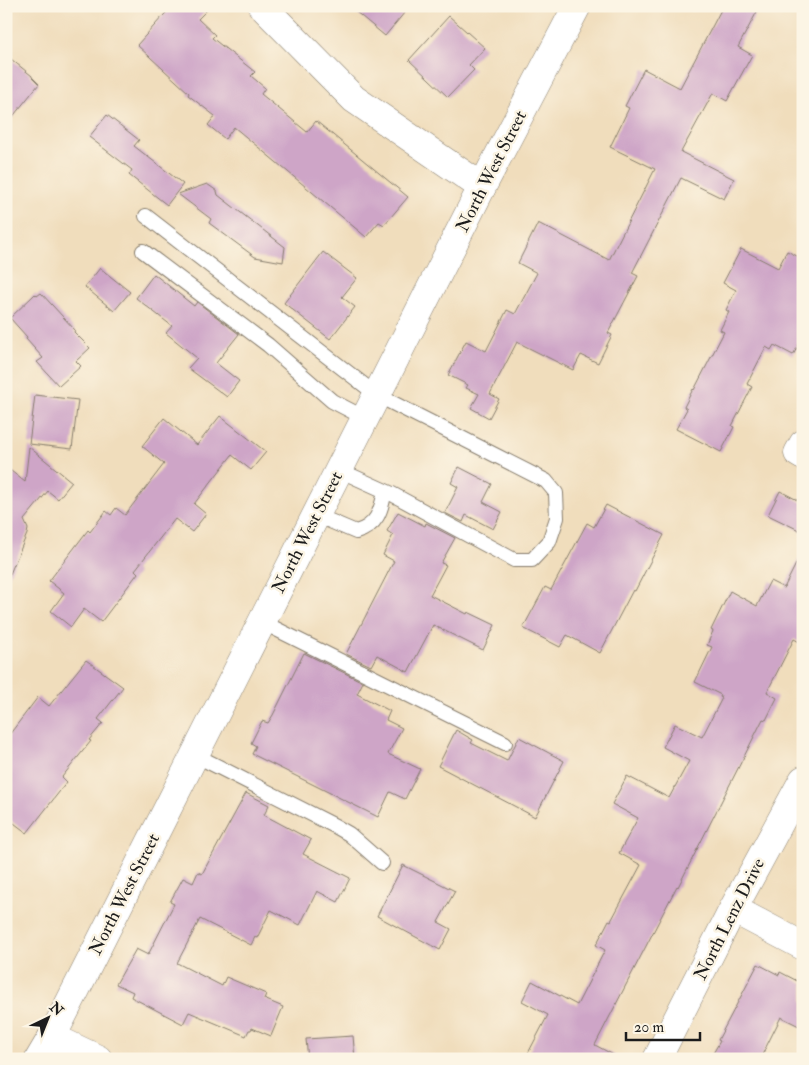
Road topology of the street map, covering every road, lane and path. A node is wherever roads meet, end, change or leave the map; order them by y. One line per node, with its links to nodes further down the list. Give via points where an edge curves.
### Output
1 (262, 6): 3 (street, via 354,99)
2 (577, 6): 3 (street, North West Street)
3 (482, 187): 6 (street, North West Street)
4 (146, 216): 6 (lane)
5 (143, 251): 6 (lane, via 268,345 332,402)
6 (371, 407): 7 (street, North West Street); 8 (lane, via 546,481 556,493 557,518 549,542 532,560 514,560)
7 (339, 470): 8 (lane); 9 (street, North West Street)
8 (385, 491): 9 (lane, via 381,511 367,529 356,532)
9 (316, 515): 10 (street, North West Street)
10 (262, 622): 11 (lane); 12 (street, North West Street)
11 (505, 743)
12 (195, 755): 14 (lane, via 342,830); 17 (street, North West Street)
13 (803, 780): 15 (street, North Lenz Drive)
14 (382, 863)
15 (733, 909): 16 (street); 19 (street, North Lenz Drive)
16 (803, 946)
17 (45, 1048): 18 (street)
18 (98, 1059)
19 (658, 1059)

